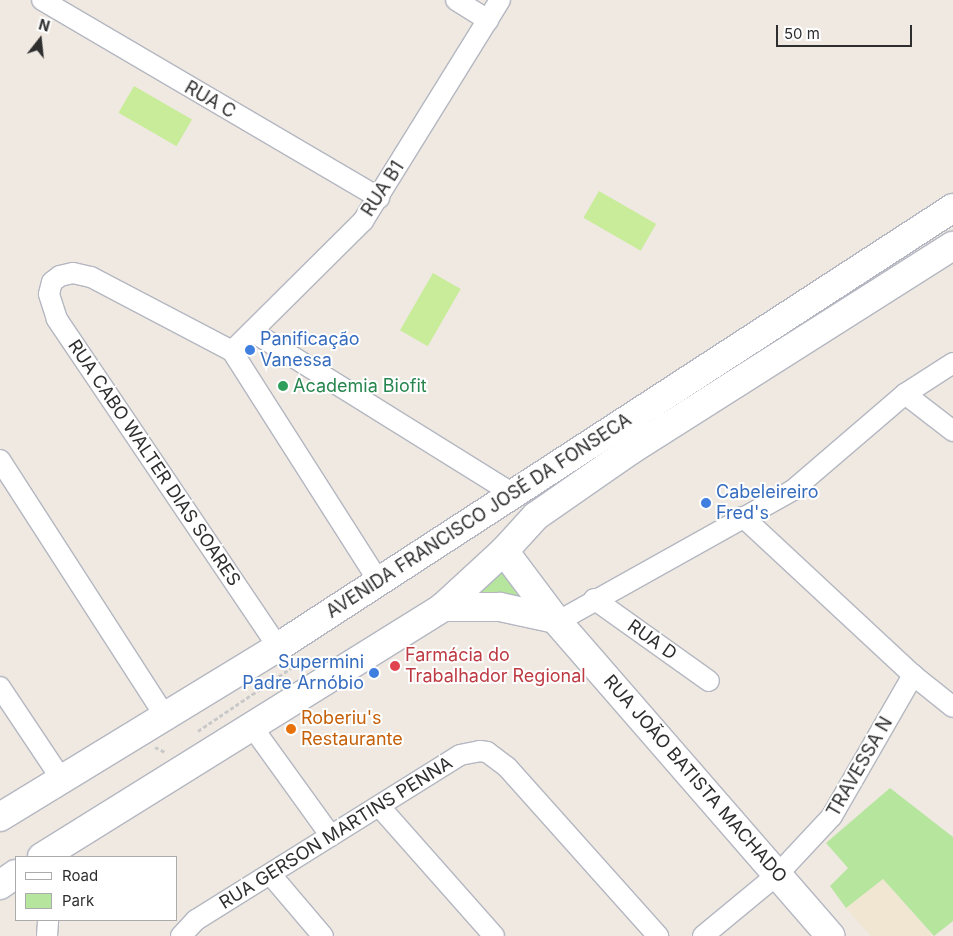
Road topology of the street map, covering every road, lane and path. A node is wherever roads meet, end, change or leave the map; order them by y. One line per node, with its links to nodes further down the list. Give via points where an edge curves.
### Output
1 (42, 0): 5 (street, RUA C)
2 (456, 0): 4 (street)
3 (500, 0): 4 (street, RUA B1)
4 (488, 20): 5 (street, RUA B1)
5 (379, 198): 8 (street, RUA B1, via 363,221)
6 (953, 208): 14 (main road, AVENIDA FRANCISCO JOSÉ DA FONSECA)
7 (953, 246): 16 (main road, AVENIDA FRANCISCO JOSÉ DA FONSECA, via 631,450 536,516)
8 (253, 332): 9 (street, RUA B1); 14 (street)
9 (232, 351): 17 (street); 21 (street, RUA CABO WALTER DIAS SOARES, via 91,278 73,273 52,282 49,294 57,319)
10 (953, 363): 11 (street)
11 (905, 394): 12 (street); 15 (street, via 807,480)
12 (953, 431)
13 (0, 460): 26 (street)
14 (513, 494): 17 (main road, AVENIDA FRANCISCO JOSÉ DA FONSECA)
15 (743, 517): 18 (street); 22 (street)
16 (504, 551): 19 (main road, AVENIDA FRANCISCO JOSÉ DA FONSECA); 20 (main road, RUA JOÃO BATISTA MACHADO)
17 (379, 582): 21 (main road, AVENIDA FRANCISCO JOSÉ DA FONSECA)
18 (594, 599): 20 (street); 23 (street, RUA D)
19 (443, 607): 20 (main road, via 500,607); 27 (main road, AVENIDA FRANCISCO JOSÉ DA FONSECA)
20 (556, 620): 39 (main road, RUA JOÃO BATISTA MACHADO)
21 (287, 656): 26 (main road, AVENIDA FRANCISCO JOSÉ DA FONSECA); 29 (path)
22 (913, 675): 25 (street); 39 (street, TRAVESSA N, via 841,804)
23 (709, 681)
24 (0, 687): 33 (street)
25 (951, 701)
26 (166, 718): 28 (main road, AVENIDA FRANCISCO JOSÉ DA FONSECA)
27 (253, 728): 31 (main road, AVENIDA FRANCISCO JOSÉ DA FONSECA); 36 (street)
28 (142, 732): 30 (path, via 148,743); 33 (main road, AVENIDA FRANCISCO JOSÉ DA FONSECA)
29 (190, 736)
30 (166, 753): 31 (path); 31 (path); 32 (path)
31 (183, 756): 37 (main road, AVENIDA FRANCISCO JOSÉ DA FONSECA)
32 (158, 758)
33 (62, 780): 35 (main road, AVENIDA FRANCISCO JOSÉ DA FONSECA)
34 (380, 807): 36 (street, RUA GERSON MARTINS PENNA); 47 (street); 48 (street, RUA GERSON MARTINS PENNA, via 460,754 487,752 508,767)
35 (0, 817)
36 (331, 836): 41 (street, RUA GERSON MARTINS PENNA)
37 (71, 846): 38 (main road, AVENIDA FRANCISCO JOSÉ DA FONSECA)
38 (45, 856)
39 (778, 874): 49 (street, TRAVESSA N); 50 (main road, RUA JOÃO BATISTA MACHADO)
40 (15, 875): 42 (main road)
41 (271, 876): 45 (street, RUA GERSON MARTINS PENNA, via 196,920); 46 (street)
42 (0, 885)
43 (48, 921): 44 (street)
44 (47, 936)
45 (182, 936)
46 (323, 936)
47 (494, 936)
48 (658, 936)
49 (704, 936)
50 (832, 936)

